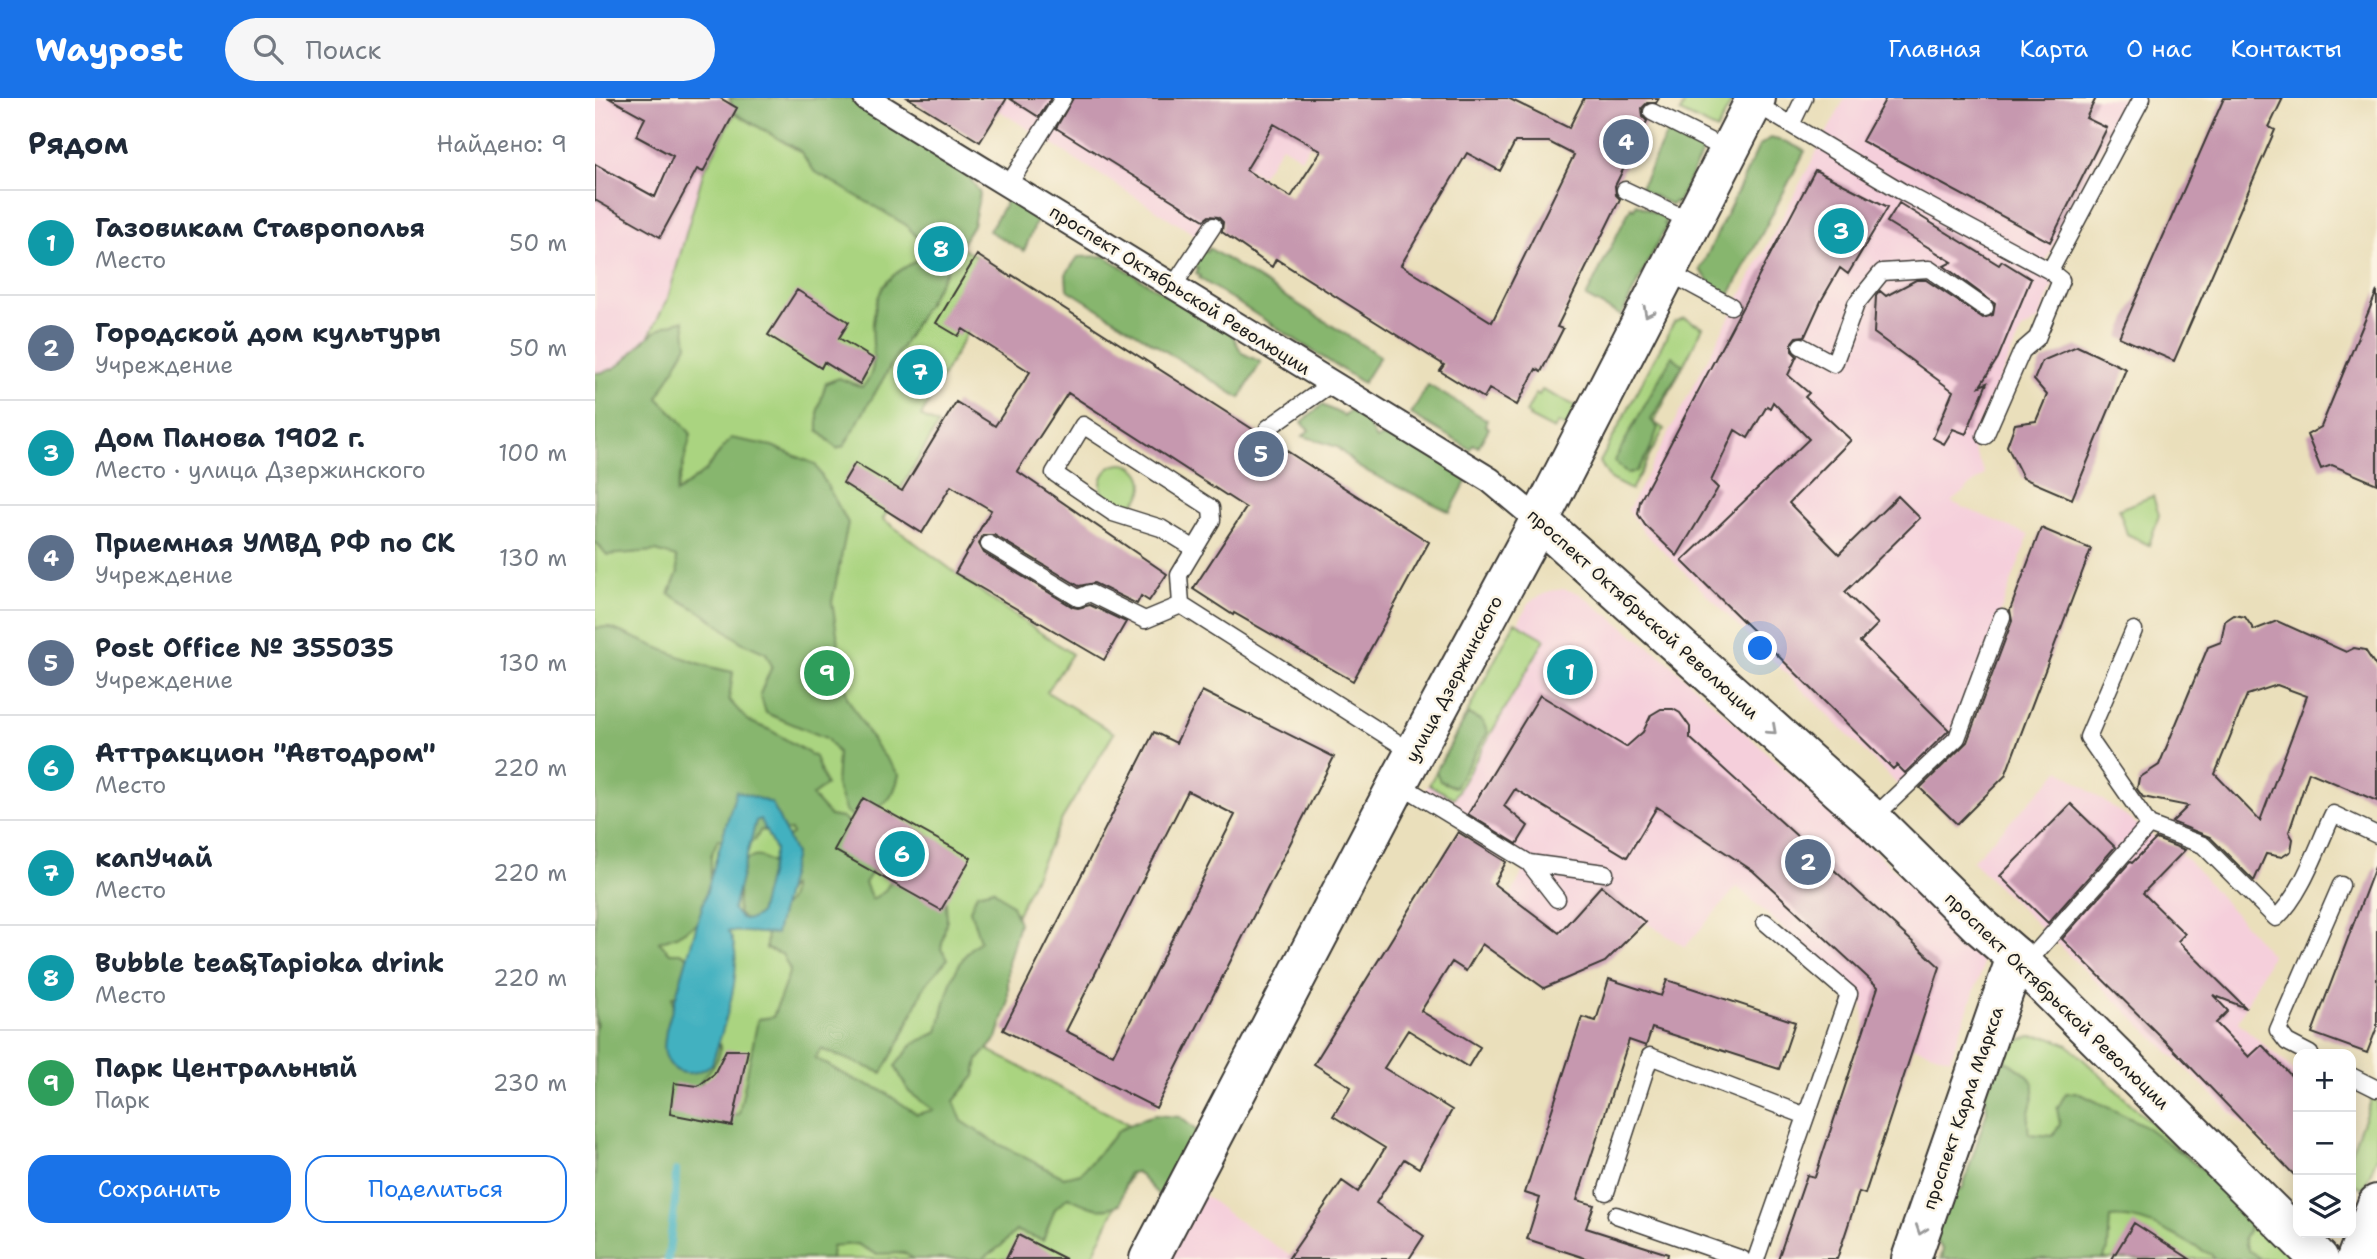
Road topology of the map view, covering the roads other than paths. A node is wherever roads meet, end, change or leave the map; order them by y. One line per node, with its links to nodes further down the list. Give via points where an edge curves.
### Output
1 (866, 98): 9 (street, проспект Октябрьской Революции)
2 (1063, 98): 9 (lane)
3 (1804, 98): 7 (lane)
4 (2142, 98): 13 (lane)
5 (1753, 100): 7 (lane); 8 (main road, улица Дзержинского)
6 (1652, 112): 8 (lane)
7 (1791, 125): 13 (lane)
8 (1728, 151): 11 (main road, улица Дзержинского)
9 (1009, 184): 15 (street, проспект Октябрьской Революции)
10 (1625, 190): 11 (lane)
11 (1693, 222): 14 (main road, улица Дзержинского)
12 (1213, 226): 15 (lane)
13 (2050, 271): 21 (lane, via 2061,280 2037,338 2022,351)
14 (1668, 272): 16 (lane); 22 (main road, улица Дзержинского, one-way to 22, via 1610,362)
15 (1174, 285): 19 (street, проспект Октябрьской Революции)
16 (1731, 306)
17 (1985, 308): 18 (lane, via 1929,269 1882,272 1856,304 1834,364)
18 (1801, 346)
19 (1332, 383): 20 (lane); 22 (street, проспект Октябрьской Революции, via 1490,480)
20 (1268, 428)
21 (1986, 436)
22 (1539, 521): 28 (main road, улица Дзержинского); 29 (main road, проспект Октябрьской Революции, one-way to 29)
23 (989, 544): 25 (lane, via 1078,598 1090,593 1146,620)
24 (1195, 549): 24 (lane, via 1212,520 1211,509 1083,425 1054,474 1113,513 1161,527); 25 (lane, via 1179,575)
25 (1181, 605): 28 (lane)
26 (2002, 617): 29 (lane, via 1957,738)
27 (2134, 629): 30 (lane, via 2088,737)
28 (1406, 769): 32 (lane); 45 (main road, улица Дзержинского)
29 (1872, 819): 37 (main road, проспект Октябрьской Революции)
30 (2149, 825): 31 (lane, via 2203,845 2276,918 2302,881 2333,814); 37 (lane)
31 (2377, 835)
32 (1529, 863): 33 (lane); 35 (lane)
33 (1605, 873)
34 (2341, 885): 38 (lane, via 2278,1030)
35 (1557, 899)
36 (1765, 922): 41 (lane, via 1849,994)
37 (2020, 962): 48 (main road, проспект Карла Маркса, one-way to 48); 49 (main road, проспект Октябрьской Революции)
38 (2301, 1049)
39 (2356, 1078): 40 (lane)
40 (2377, 1088)
41 (1806, 1116): 42 (lane, via 1650,1056); 47 (lane)
42 (1606, 1192)
43 (2377, 1204): 50 (main road)
44 (1616, 1215): 46 (lane)
45 (1149, 1259)
46 (1742, 1259)
47 (1756, 1259)
48 (1911, 1259)
49 (2319, 1259)
50 (2356, 1259)

